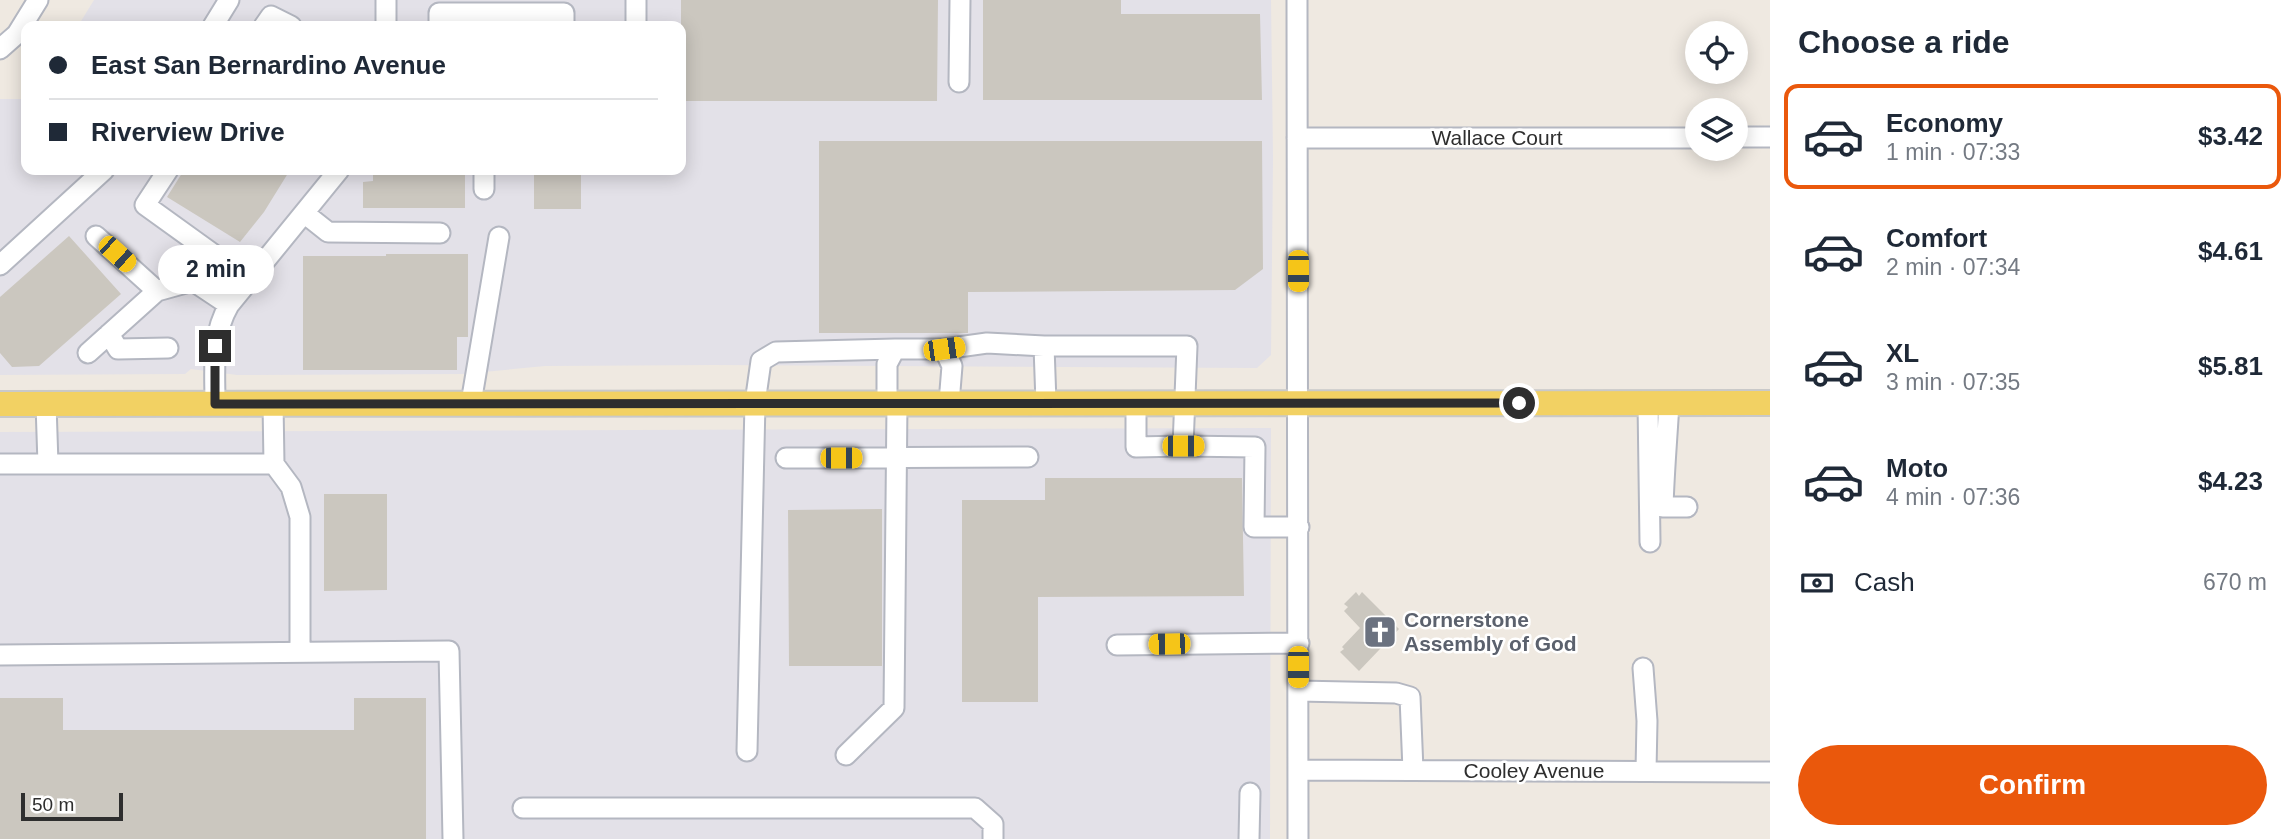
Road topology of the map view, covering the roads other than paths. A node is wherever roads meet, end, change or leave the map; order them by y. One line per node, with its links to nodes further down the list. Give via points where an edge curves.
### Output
1 (229, 0): 8 (street)
2 (386, 0): 9 (street)
3 (636, 0): 12 (street)
4 (960, 0): 15 (street)
5 (1297, 0): 18 (street)
6 (31, 4): 7 (street)
7 (23, 21)
8 (216, 21)
9 (386, 21)
10 (439, 21): 11 (street, via 439,13 564,13)
11 (564, 21)
12 (636, 21)
13 (21, 25): 14 (street)
14 (0, 49)
15 (959, 82)
16 (1748, 137): 17 (street)
17 (1770, 137)
18 (1297, 138): 19 (street, Wallace Court); 43 (street)
19 (1685, 138)
20 (99, 175): 27 (street)
21 (166, 175): 28 (street, via 145,205 213,254)
22 (335, 175): 23 (street)
23 (304, 213): 24 (street, via 328,232); 30 (street)
24 (440, 233)
25 (96, 236): 29 (street)
26 (499, 237): 50 (street)
27 (0, 265)
28 (193, 281): 29 (street); 30 (street)
29 (157, 291): 31 (street)
30 (229, 305): 48 (street, via 216,335)
31 (109, 334): 33 (street, via 118,349); 36 (street)
32 (1044, 346): 35 (street, via 987,343); 40 (street); 42 (street, via 1187,346)
33 (168, 348)
34 (895, 349): 35 (street); 37 (street, via 776,352 761,361); 38 (street, via 887,364)
35 (944, 349): 39 (street, via 952,366)
36 (88, 353)
37 (755, 403): 38 (main road); 50 (main road); 67 (street)
38 (892, 403): 39 (main road); 54 (street)
39 (949, 403): 40 (main road)
40 (1046, 403): 41 (main road)
41 (1136, 403): 42 (main road); 51 (street, via 1136,447)
42 (1184, 403): 43 (main road); 51 (street)
43 (1299, 403): 44 (main road); 59 (street)
44 (1658, 403): 45 (main road); 58 (street, via 1667,450 1664,507); 60 (street)
45 (1770, 403)
46 (0, 404): 47 (main road)
47 (46, 404): 48 (main road); 56 (street)
48 (215, 404): 49 (main road)
49 (273, 404): 50 (main road); 57 (street)
50 (471, 404)
51 (1183, 446): 59 (street, via 1255,447 1254,527)
52 (1028, 457): 54 (street)
53 (786, 458): 54 (street)
54 (897, 458): 68 (street, via 894,708)
55 (0, 464): 56 (street)
56 (48, 464): 57 (street)
57 (274, 464): 63 (street, via 291,487 300,517)
58 (1687, 507)
59 (1299, 527): 61 (street)
60 (1650, 542)
61 (1298, 643): 62 (street); 66 (street)
62 (1117, 645)
63 (300, 652): 64 (street); 75 (street, via 449,651)
64 (0, 655)
65 (1643, 668): 71 (street)
66 (1298, 691): 69 (street); 70 (street, via 1409,697)
67 (747, 751)
68 (846, 755)
69 (1298, 770): 70 (street, Cooley Avenue); 78 (street)
70 (1413, 770): 71 (street, Cooley Avenue)
71 (1646, 771): 72 (street, Cooley Avenue)
72 (1770, 772)
73 (1250, 793): 77 (street)
74 (523, 808): 76 (street, via 975,808 993,824)
75 (453, 839)
76 (993, 839)
77 (1249, 839)
78 (1298, 839)

